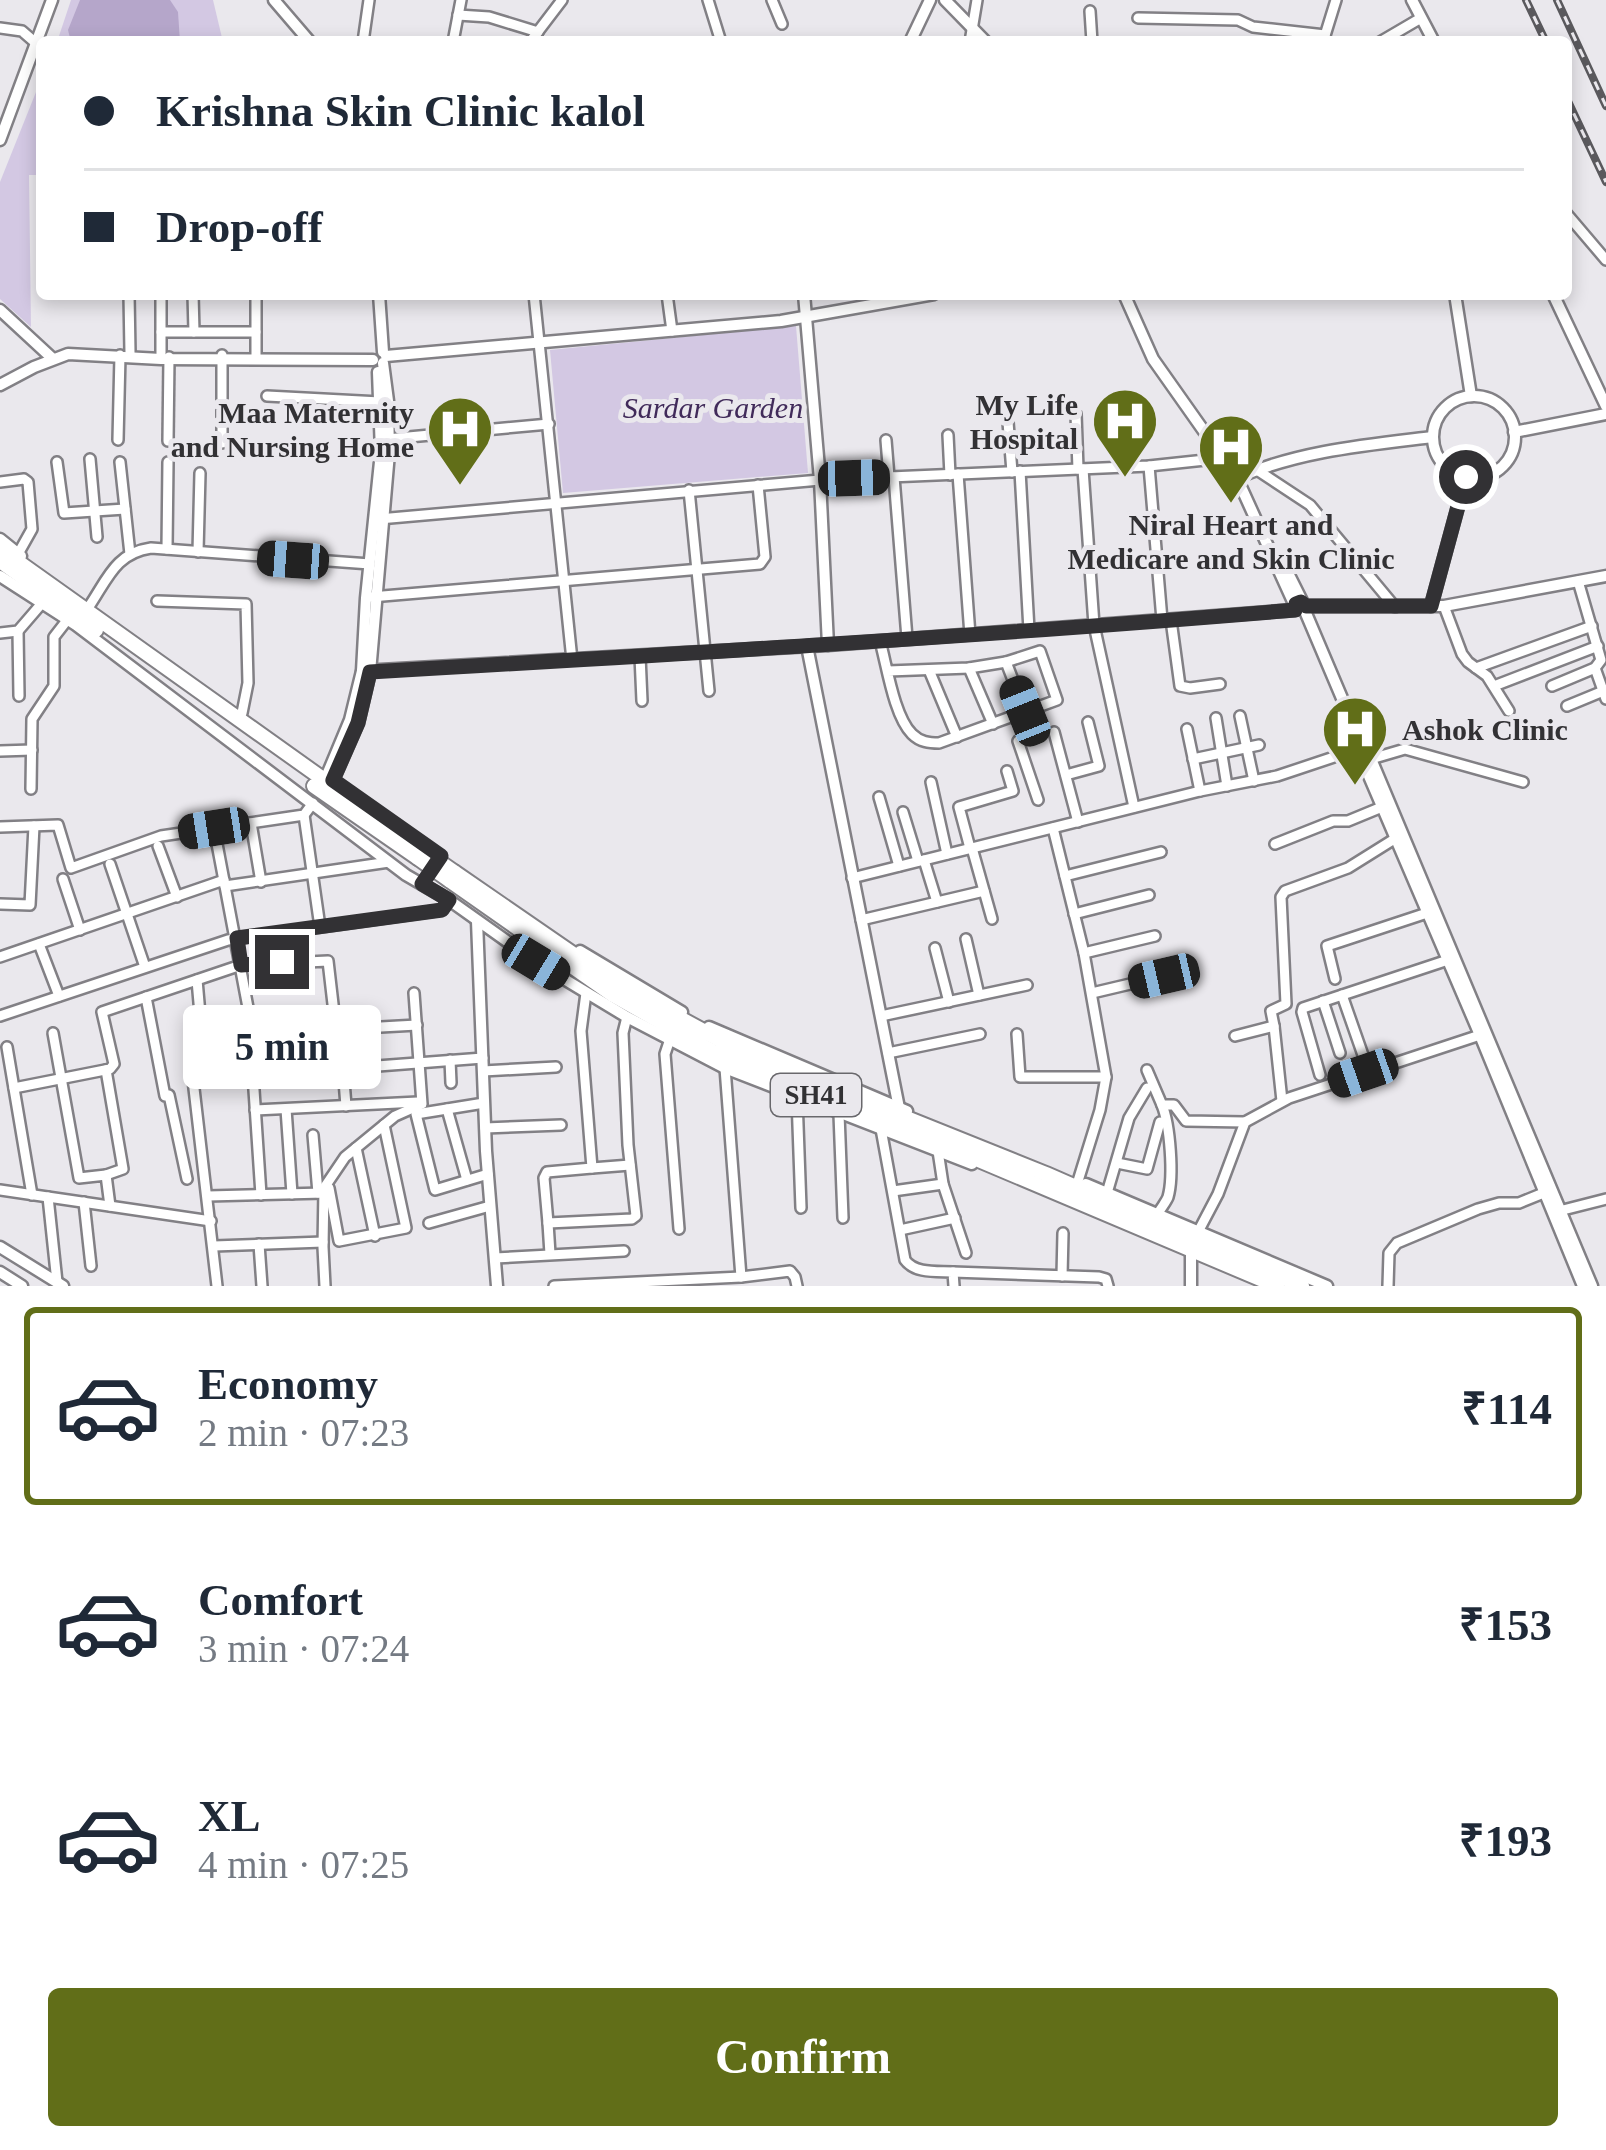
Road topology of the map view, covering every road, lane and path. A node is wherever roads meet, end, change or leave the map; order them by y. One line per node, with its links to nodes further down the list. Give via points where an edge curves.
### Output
1 (52, 0): 21 (street)
2 (274, 0): 22 (street)
3 (369, 0): 23 (street)
4 (460, 0): 14 (street)
5 (562, 0): 19 (street)
6 (708, 0): 26 (street)
7 (772, 0): 17 (street)
8 (930, 0): 27 (street)
9 (945, 0): 20 (street)
10 (977, 0): 20 (street)
11 (1336, 0): 30 (street)
12 (1412, 0): 16 (street)
13 (1090, 11): 28 (street)
14 (458, 15): 19 (street); 24 (street)
15 (1138, 18): 29 (street, via 1238,20)
16 (1421, 18): 31 (street); 32 (street)
17 (782, 24)
18 (0, 28): 33 (street)
19 (538, 32): 25 (street)
20 (972, 35)
21 (40, 36)
22 (305, 36)
23 (363, 36)
24 (454, 36)
25 (535, 36)
26 (719, 36)
27 (913, 36)
28 (1092, 36)
29 (1311, 36)
30 (1325, 36)
31 (1390, 36)
32 (1431, 36)
33 (36, 43)
34 (36, 47): 35 (street)
35 (0, 140)
36 (1572, 220): 37 (street)
37 (1606, 260)
38 (128, 300): 58 (street)
39 (161, 300): 54 (street)
40 (193, 300): 55 (street)
41 (256, 300): 56 (street)
42 (375, 300): 63 (street)
43 (536, 300): 57 (street)
44 (668, 300): 53 (street)
45 (805, 300): 52 (street)
46 (899, 300): 52 (street)
47 (1129, 300): 81 (street, via 1153,359)
48 (1130, 300): 92 (street)
49 (1455, 300): 66 (street)
50 (1556, 300): 68 (street)
51 (0, 310): 61 (street)
52 (806, 316): 53 (street); 94 (street)
53 (672, 331): 57 (street)
54 (161, 332): 55 (street); 59 (street)
55 (194, 332): 56 (street)
56 (256, 332): 60 (street)
57 (540, 343): 63 (street); 71 (street)
58 (120, 355): 59 (street); 61 (street); 76 (street)
59 (166, 356): 62 (street); 78 (street)
60 (256, 356): 62 (street); 63 (street)
61 (52, 358): 64 (street)
62 (222, 358): 63 (street); 79 (street)
63 (379, 358): 67 (street); 75 (street)
64 (0, 385)
65 (266, 396): 67 (street)
66 (1471, 396): 72 (street, via 1497,403); 74 (street, via 1442,410)
67 (380, 401): 75 (street)
68 (1606, 410): 72 (street)
69 (1076, 414): 86 (street)
70 (1007, 422): 88 (street)
71 (549, 424): 75 (street); 98 (street)
72 (1514, 433): 93 (street, via 1504,465)
73 (948, 435): 90 (street)
74 (1432, 437): 87 (street); 93 (street, via 1442,463)
75 (386, 439): 101 (street)
76 (118, 440)
77 (886, 440): 91 (street)
78 (168, 441)
79 (222, 443)
80 (90, 458): 100 (street)
81 (1224, 458): 85 (street); 92 (street)
82 (57, 462): 100 (street, via 64,513)
83 (120, 462): 99 (street)
84 (168, 462): 105 (street)
85 (1149, 466): 86 (street); 124 (street)
86 (1081, 469): 88 (street); 125 (street)
87 (1257, 470): 92 (street); 121 (street, via 1310,505)
88 (1016, 472): 90 (street); 127 (street)
89 (200, 473): 106 (street)
90 (954, 474): 91 (street); 130 (street)
91 (892, 477): 94 (street); 131 (street)
92 (1239, 477): 122 (street)
93 (1466, 477): 120 (street)
94 (820, 480): 96 (street); 133 (street)
95 (0, 482): 107 (street, via 28,482 32,532)
96 (758, 485): 97 (street); 111 (street, via 764,561)
97 (689, 490): 98 (street); 111 (street)
98 (557, 502): 101 (street); 114 (street)
99 (125, 508): 100 (street); 108 (street)
100 (95, 510): 102 (street)
101 (378, 519): 110 (street); 116 (street)
102 (97, 537)
103 (0, 539): 107 (street)
104 (0, 549): 202 (main road, SH41)
105 (166, 549): 106 (street); 108 (street)
106 (198, 552): 110 (street)
107 (18, 554): 119 (street)
108 (130, 554): 119 (street)
109 (0, 561): 202 (main road, SH41)
110 (370, 564): 116 (street)
111 (697, 569): 114 (street); 136 (street)
112 (1606, 575): 115 (street)
113 (0, 576): 117 (street)
114 (566, 579): 116 (street); 138 (street)
115 (1578, 581): 120 (street); 126 (street)
116 (370, 597): 145 (street)
117 (43, 602): 123 (street); 128 (street)
118 (158, 602): 156 (street, via 246,604)
119 (90, 605): 156 (street)
120 (1438, 606): 121 (street); 141 (street)
121 (1395, 607): 122 (street)
122 (1301, 608): 124 (street); 166 (street); 171 (street)
123 (68, 619): 167 (street, via 54,638 54,686 32,719); 185 (street)
124 (1166, 620): 125 (street); 146 (street, via 1180,686)
125 (1094, 626): 127 (street); 186 (street)
126 (1592, 626): 135 (street); 141 (street)
127 (1030, 630): 130 (street)
128 (18, 631): 129 (street); 151 (street)
129 (0, 633)
130 (970, 634): 131 (street)
131 (907, 638): 132 (street)
132 (880, 641): 133 (street); 144 (street)
133 (828, 645): 134 (street)
134 (807, 646): 136 (street); 210 (street)
135 (1598, 646): 142 (street); 147 (street)
136 (705, 652): 137 (street); 149 (street)
137 (640, 656): 138 (street); 152 (street)
138 (572, 660): 145 (street)
139 (1006, 662): 140 (street); 154 (street); 154 (street, via 1032,652 1044,657 1058,700)
140 (969, 668): 143 (street); 160 (street)
141 (1476, 668): 147 (street)
142 (1595, 668): 148 (street); 150 (street)
143 (929, 670): 144 (street); 163 (street)
144 (889, 671): 163 (street, via 912,735 925,743)
145 (366, 672): 174 (street)
146 (1220, 684)
147 (1494, 686): 155 (street)
148 (1552, 686)
149 (709, 691)
150 (1605, 693): 153 (street)
151 (19, 696)
152 (642, 701)
153 (1567, 706)
154 (1025, 711): 160 (street)
155 (1509, 711)
156 (242, 713): 174 (street)
157 (1240, 716): 165 (street)
158 (1216, 718): 169 (street)
159 (1088, 722): 173 (street, via 1099,766)
160 (993, 724): 163 (street)
161 (1186, 729): 170 (street)
162 (1054, 732): 173 (street)
163 (957, 736)
164 (1018, 741): 178 (street)
165 (1254, 746): 169 (street); 175 (street)
166 (1358, 749): 175 (street); 187 (street)
167 (32, 750): 168 (street); 180 (street)
168 (0, 751)
169 (1221, 753): 170 (street); 179 (street)
170 (1193, 759): 182 (street)
171 (1371, 759): 177 (street, via 1405,749); 317 (street)
172 (1007, 771): 181 (street)
173 (1066, 776): 190 (street)
174 (330, 777): 203 (street)
175 (1254, 781): 179 (street)
176 (931, 782): 201 (street)
177 (1523, 782)
178 (1032, 784): 181 (street); 184 (street)
179 (1227, 786): 182 (street)
180 (31, 789)
181 (1013, 791): 199 (street, via 959,807)
182 (1200, 791): 186 (street)
183 (879, 797): 207 (street)
184 (1038, 800)
185 (313, 803): 189 (street); 205 (street)
186 (1134, 807): 190 (street)
187 (1382, 807): 196 (street); 197 (street)
188 (904, 812): 204 (street)
189 (304, 815): 191 (street); 208 (street)
190 (1078, 821): 195 (street)
191 (251, 823): 194 (street); 212 (street)
192 (34, 826): 193 (street); 194 (street, via 58,825 71,868 161,836); 220 (street, via 30,904)
193 (0, 827)
194 (214, 828): 213 (street)
195 (1052, 828): 199 (street); 209 (street)
196 (1396, 838): 223 (street); 256 (street, via 1281,897 1287,1001 1271,1012)
197 (1275, 844)
198 (158, 846): 217 (street)
199 (971, 848): 201 (street); 215 (street)
200 (1161, 852): 209 (street)
201 (947, 854): 204 (street)
202 (421, 855): 348 (main road, SH41, bridge, via 613,995 712,1051)
203 (441, 856): 214 (street); 292 (street, via 711,1028)
204 (921, 861): 207 (street); 219 (street)
205 (389, 862): 208 (street); 214 (street)
206 (110, 864): 221 (street)
207 (899, 866): 210 (street)
208 (312, 875): 212 (street); 227 (street)
209 (1065, 876): 222 (street)
210 (852, 878): 225 (street)
211 (63, 879): 228 (street)
212 (261, 882): 213 (street)
213 (225, 883): 217 (street); 230 (street)
214 (422, 884): 218 (street)
215 (984, 890): 219 (street); 224 (street)
216 (1149, 895): 222 (street)
217 (177, 897): 221 (street)
218 (449, 900): 226 (street); 227 (street, via 442,910)
219 (937, 902): 225 (street)
220 (0, 904)
221 (127, 914): 228 (street); 238 (street)
222 (1074, 914): 234 (street)
223 (1427, 914): 236 (street); 240 (street, via 1327,946)
224 (992, 919)
225 (861, 920): 253 (street)
226 (477, 921): 244 (street); 272 (street)
227 (320, 927): 230 (street)
228 (80, 930): 232 (street)
229 (1155, 936): 234 (street)
230 (237, 938): 237 (street); 238 (street)
231 (966, 939): 246 (street)
232 (39, 944): 235 (street); 248 (street)
233 (935, 947): 251 (street)
234 (1084, 953): 245 (street)
235 (0, 957)
236 (1448, 960): 247 (street); 263 (street)
237 (241, 965): 241 (street); 257 (street, via 328,961); 260 (street)
238 (145, 967): 248 (street)
239 (1164, 976): 245 (street)
240 (1335, 979)
241 (197, 980): 249 (street); 260 (street, via 202,1037)
242 (1027, 985): 246 (street)
243 (414, 993): 255 (street)
244 (586, 993): 254 (street); 308 (street, via 580,1031)
245 (1092, 993): 281 (street)
246 (979, 995): 251 (street)
247 (1342, 995): 250 (street); 269 (street)
248 (59, 996): 252 (street)
249 (146, 997): 276 (street, via 102,1012 114,1064); 311 (street)
250 (1323, 1001): 268 (street); 280 (street, via 1302,1009)
251 (949, 1002): 253 (street)
252 (0, 1016)
253 (881, 1016): 267 (street)
254 (627, 1017): 265 (street); 307 (street)
255 (417, 1025): 257 (street); 271 (street)
256 (1274, 1026): 264 (street); 287 (street)
257 (336, 1030): 258 (street)
258 (308, 1031): 260 (street); 278 (street)
259 (53, 1033): 282 (street)
260 (256, 1034): 279 (street)
261 (980, 1034): 267 (street)
262 (1016, 1034): 281 (street, via 1020,1077)
263 (1480, 1035): 287 (street); 317 (street)
264 (1235, 1036)
265 (670, 1039): 275 (street); 337 (street)
266 (7, 1047): 284 (street)
267 (889, 1053): 292 (street)
268 (1340, 1053)
269 (1364, 1058)
270 (450, 1060): 271 (street); 272 (street); 283 (street)
271 (420, 1063): 274 (street); 288 (street)
272 (483, 1064): 273 (street); 289 (street)
273 (556, 1067)
274 (343, 1068): 278 (street); 291 (street)
275 (725, 1068): 286 (street); 356 (street)
276 (106, 1070): 282 (street); 309 (street, via 123,1169)
277 (1147, 1070): 290 (street)
278 (312, 1071): 279 (street)
279 (258, 1075): 295 (street); 323 (street, via 193,1080)
280 (1320, 1075)
281 (1106, 1077): 313 (street)
282 (62, 1079): 284 (street); 309 (street, via 79,1178)
283 (451, 1082)
284 (14, 1088): 321 (street)
285 (1147, 1088): 306 (street)
286 (797, 1098): 296 (street); 329 (street)
287 (1282, 1101): 298 (street)
288 (422, 1102): 291 (street); 299 (street)
289 (484, 1103): 294 (street); 301 (street)
290 (1162, 1105): 298 (street, via 1174,1105 1189,1123); 331 (street, via 1170,1131 1168,1191)
291 (346, 1106): 293 (street)
292 (899, 1108): 313 (street)
293 (286, 1109): 295 (street); 320 (street)
294 (447, 1109): 312 (street); 312 (street, via 416,1114 435,1190)
295 (255, 1110): 322 (street)
296 (839, 1114): 302 (street); 332 (street)
297 (1160, 1122): 306 (street, via 1147,1169)
298 (1245, 1122): 339 (street)
299 (384, 1125): 304 (street); 341 (street, via 406,1225)
300 (561, 1125): 301 (street)
301 (485, 1128): 310 (street)
302 (881, 1129): 305 (street); 318 (street)
303 (313, 1135): 316 (street)
304 (356, 1148): 316 (street); 341 (street)
305 (938, 1151): 314 (street); 350 (street)
306 (1118, 1163): 319 (street)
307 (630, 1165): 308 (street); 336 (street, via 635,1217)
308 (592, 1168): 336 (street, via 547,1172)
309 (106, 1174): 327 (street)
310 (488, 1174): 312 (street); 328 (street)
311 (187, 1179)
312 (467, 1180)
313 (1078, 1181): 319 (street)
314 (943, 1184): 318 (street); 333 (street)
315 (0, 1190): 321 (street)
316 (323, 1190): 320 (street); 341 (street, via 339,1241); 342 (street)
317 (1550, 1190): 330 (street); 372 (street, via 1397,1243); 373 (street)
318 (893, 1191): 338 (street)
319 (1107, 1193): 331 (street)
320 (292, 1194): 322 (street)
321 (32, 1195): 324 (street)
322 (261, 1195): 323 (street)
323 (208, 1196): 334 (street)
324 (48, 1197): 326 (street); 357 (street)
325 (1606, 1199): 330 (street)
326 (84, 1202): 327 (street); 352 (street)
327 (110, 1206): 334 (street)
328 (490, 1206): 335 (street); 351 (street)
329 (802, 1208)
330 (1563, 1210): 373 (street)
331 (1157, 1214): 339 (street)
332 (843, 1218)
333 (955, 1219): 338 (street); 347 (street)
334 (211, 1221): 344 (street)
335 (428, 1223)
336 (548, 1223): 349 (street)
337 (679, 1229)
338 (900, 1230): 354 (street, via 909,1266)
339 (1198, 1232): 371 (street)
340 (1064, 1233): 355 (street)
341 (375, 1236)
342 (323, 1242): 343 (street); 361 (street)
343 (259, 1244): 344 (street); 360 (street)
344 (214, 1246): 359 (street)
345 (0, 1247): 357 (street)
346 (624, 1251): 349 (street)
347 (966, 1253)
348 (1212, 1253): 369 (main road, SH41); 370 (main road, SH41)
349 (550, 1255): 351 (street)
350 (1191, 1255): 367 (street); 368 (street)
351 (495, 1258): 362 (street)
352 (91, 1266)
353 (0, 1272): 358 (street)
354 (953, 1272): 355 (street); 365 (street)
355 (1062, 1276): 366 (street, via 1099,1277)
356 (741, 1277): 363 (street); 364 (street, via 790,1271)
357 (60, 1284)
358 (22, 1286)
359 (218, 1286)
360 (262, 1286)
361 (325, 1286)
362 (497, 1286)
363 (554, 1286)
364 (796, 1286)
365 (954, 1286)
366 (1108, 1286)
367 (1191, 1286)
368 (1262, 1286)
369 (1277, 1286)
370 (1302, 1286)
371 (1327, 1286)
372 (1388, 1286)
373 (1588, 1286)

